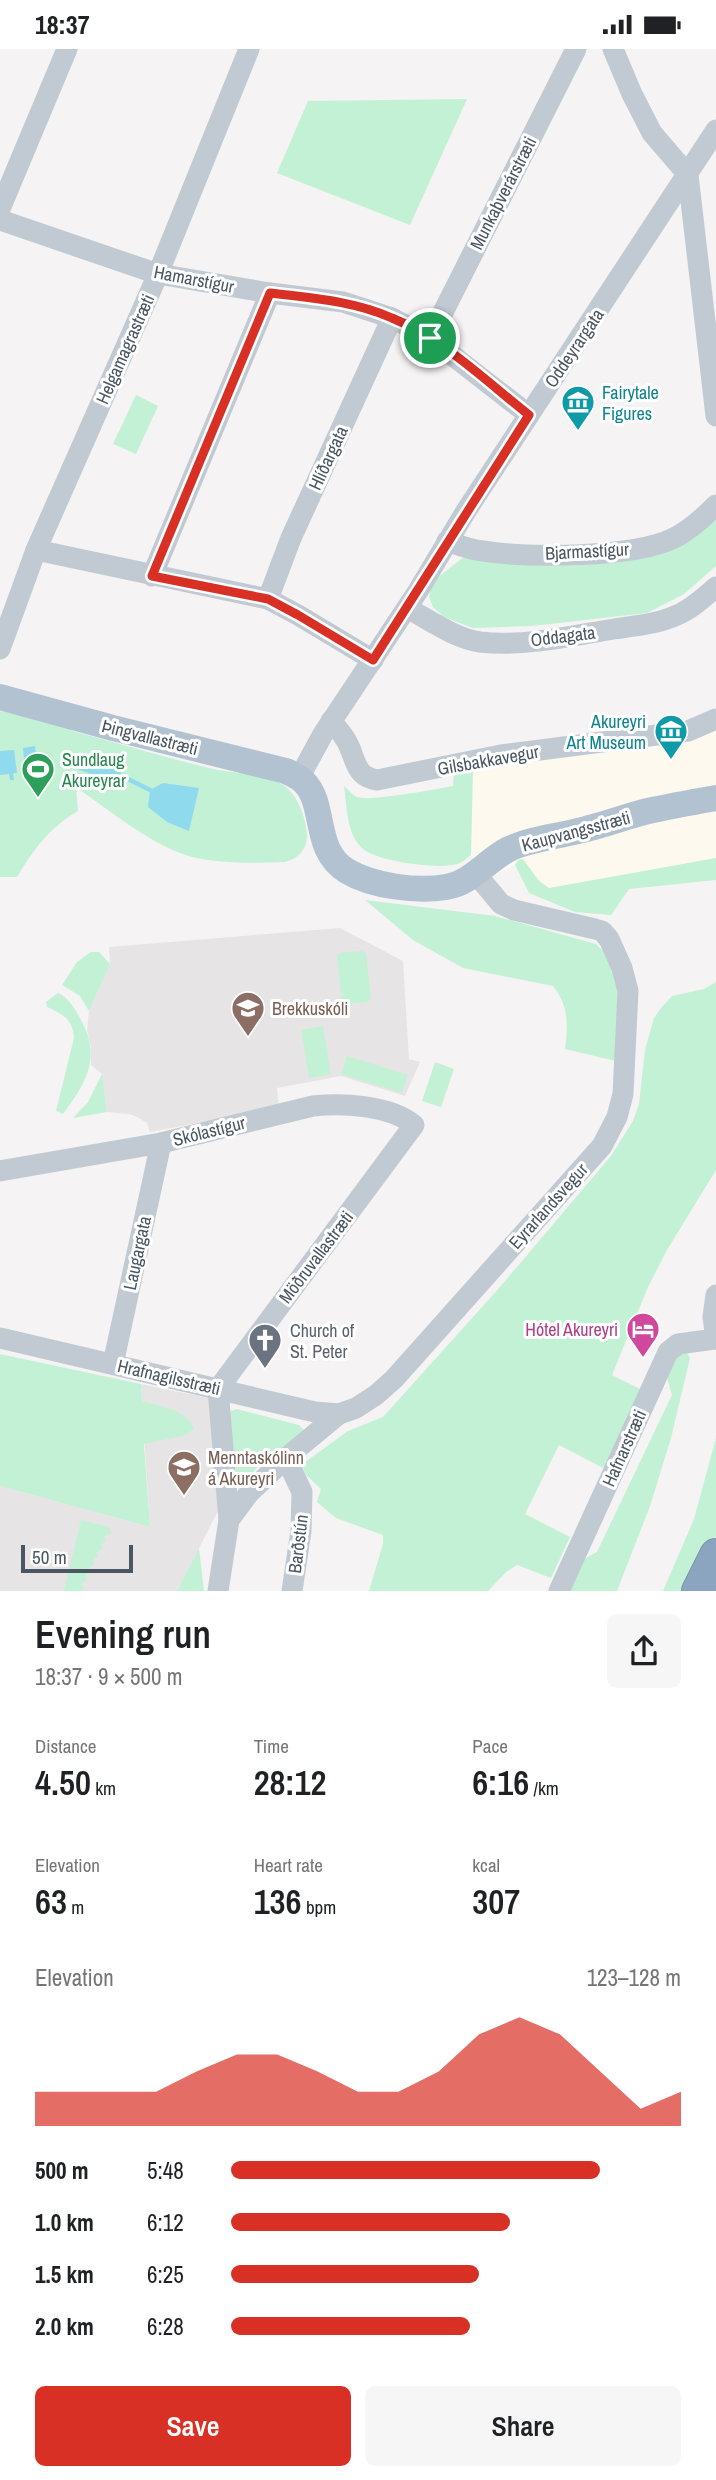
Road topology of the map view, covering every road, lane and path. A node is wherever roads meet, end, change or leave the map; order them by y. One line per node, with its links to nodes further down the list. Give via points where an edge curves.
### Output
1 (67, 49): 7 (street)
2 (249, 49): 9 (street, Helgamagrastræti)
3 (576, 49): 12 (street, Munkaþverárstræti)
4 (613, 49): 6 (street, via 652,133)
5 (716, 131): 6 (street, Oddeyrargata)
6 (688, 175): 13 (street, Oddeyrargata); 14 (street)
7 (0, 209)
8 (0, 220): 9 (street, Hamarstígur)
9 (159, 274): 10 (street, Hamarstígur); 17 (street, Helgamagrastræti)
10 (270, 293): 11 (street, Hamarstígur, via 343,302); 18 (street)
11 (393, 318): 12 (street, Hamarstígur); 20 (street, Hlíðargata)
12 (430, 338): 13 (street, Hamarstígur)
13 (529, 415): 16 (street, Oddeyrargata)
14 (716, 416)
15 (716, 505): 16 (street, Bjarmastígur, via 673,538 614,552 520,554 481,551)
16 (447, 541): 21 (street, Oddeyrargata)
17 (36, 550): 18 (street); 22 (street, Helgamagrastræti)
18 (152, 576): 20 (street)
19 (716, 587): 21 (street, Oddagata, via 696,604 656,622 508,643 458,636)
20 (268, 599): 23 (street)
21 (407, 608): 23 (street, Oddeyrargata)
22 (0, 649)
23 (373, 660): 26 (street, Oddeyrargata)
24 (0, 697): 27 (main road, Þingvallastræti, via 261,764)
25 (716, 719): 26 (street, Gilsbakkavegur, via 688,731 501,755 377,780 358,769 350,747)
26 (331, 721): 27 (street, Oddeyrargata)
27 (299, 778): 29 (main road, Kaupvangsstræti, via 313,799 331,857 346,870 387,886 435,888)
28 (716, 798): 29 (main road, Kaupvangsstræti, via 647,811 522,845)
29 (476, 874): 38 (street, Eyrarlandsvegur, via 501,904 602,931 609,939 628,991 625,1079 617,1117 602,1146 394,1379 376,1395)
30 (414, 1125): 31 (street, Skólastígur, via 406,1118 335,1104); 37 (street, Möðruvallastræti)
31 (161, 1143): 32 (street, Skólastígur); 36 (street, Laugargata)
32 (0, 1171)
33 (716, 1295): 35 (street, Hafnarstræti)
34 (0, 1338): 36 (street, Hrafnagilsstræti)
35 (716, 1339): 44 (street, Hafnarstræti, via 678,1344 667,1352)
36 (113, 1364): 37 (street, Hrafnagilsstræti)
37 (218, 1389): 38 (street, Hrafnagilsstræti); 40 (street, Eyrarlandsvegur)
38 (339, 1415): 39 (street, Eyrarlandsvegur)
39 (286, 1458): 40 (street, Eyrarlandsvegur, via 249,1493); 43 (street, Barðstún, via 302,1492)
40 (229, 1520): 42 (street, Eyrarlandsvegur)
41 (716, 1555): 45 (highway)
42 (218, 1591)
43 (292, 1591)
44 (559, 1591)
45 (698, 1591)

